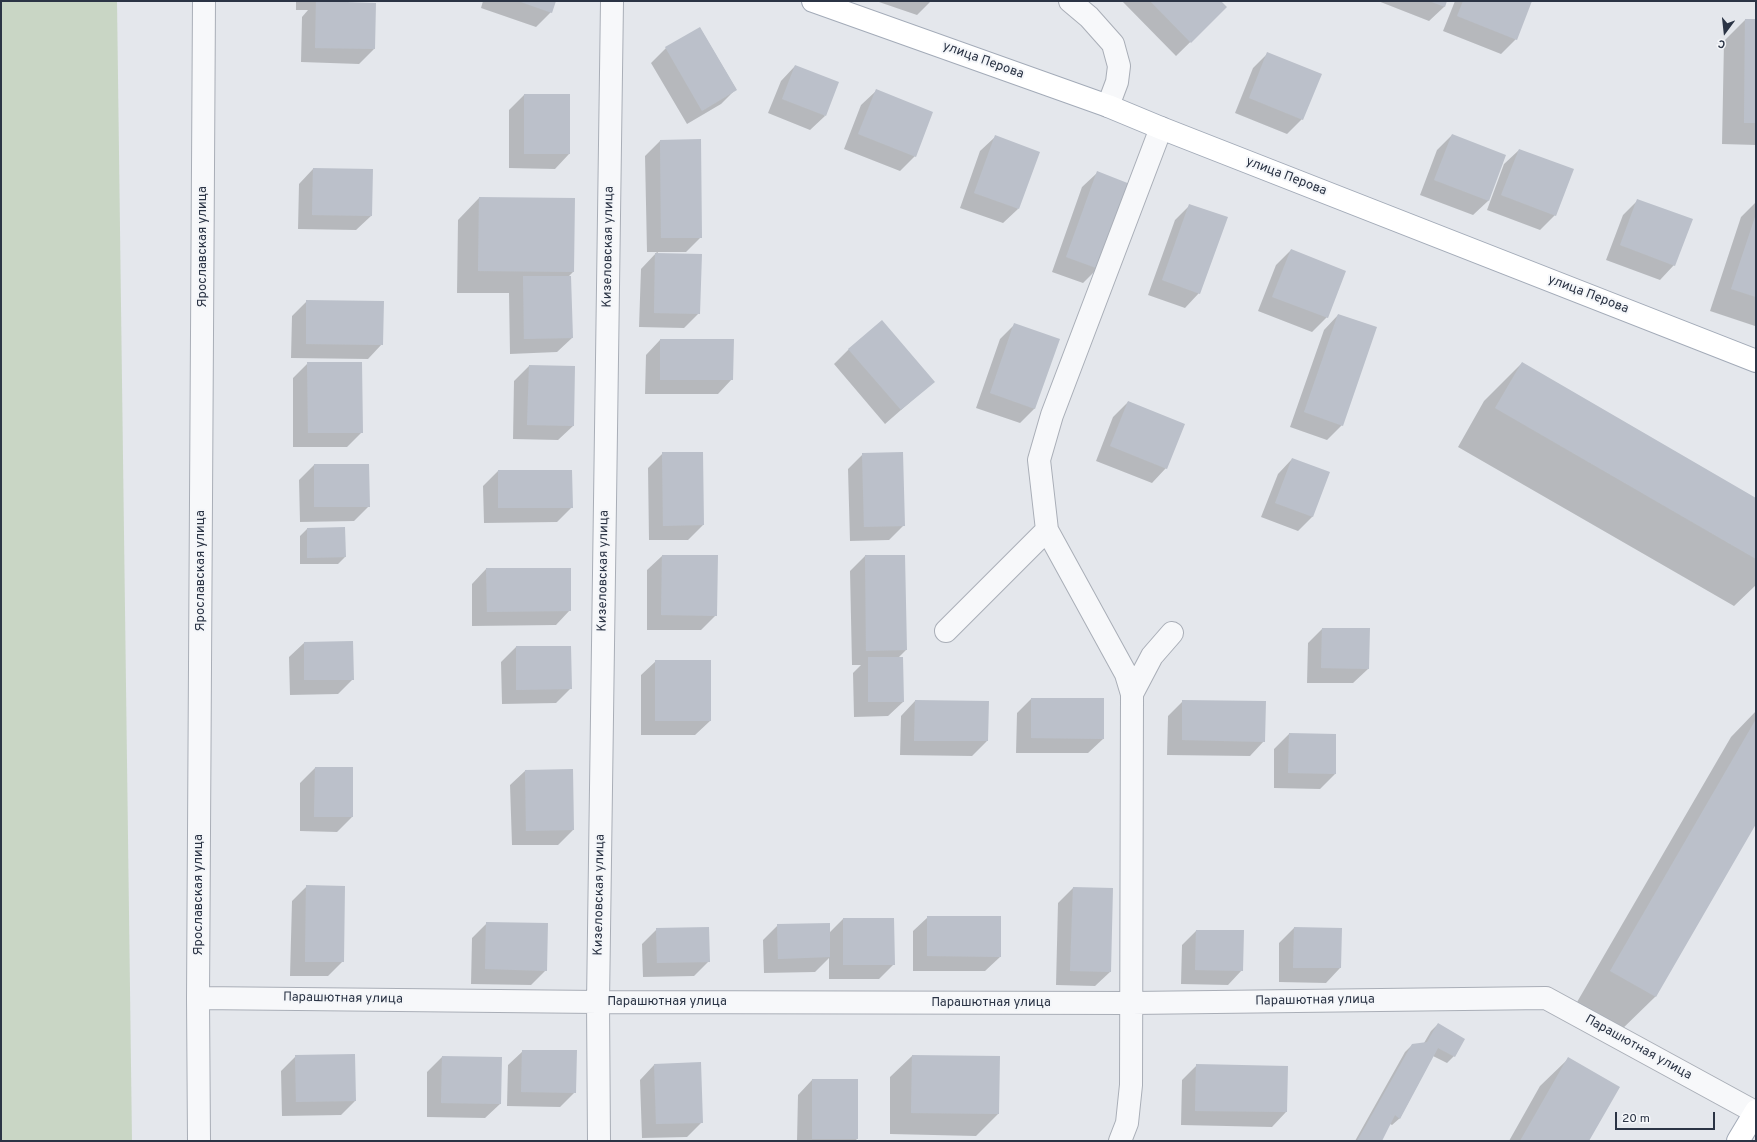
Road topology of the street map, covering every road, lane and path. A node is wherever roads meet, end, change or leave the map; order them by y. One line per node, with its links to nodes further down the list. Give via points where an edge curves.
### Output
1 (204, 1): 12 (street, Ярославская улица)
2 (612, 1): 13 (street, Кизеловская улица)
3 (813, 1): 5 (main road, улица Перова)
4 (1070, 1): 5 (street, via 1113,44 1119,66 1117,82)
5 (1108, 106): 6 (main road, улица Перова)
6 (1161, 128): 7 (main road, улица Перова); 8 (street, via 1052,415 1039,460)
7 (1756, 360)
8 (1047, 530): 9 (street); 11 (street, via 1126,674)
9 (946, 631)
10 (1172, 633): 11 (street, via 1152,656)
11 (1132, 694): 14 (street)
12 (198, 998): 13 (street, Парашютная улица); 16 (street, Ярославская улица)
13 (598, 1002): 14 (street, Парашютная улица); 17 (street, Кизеловская улица)
14 (1132, 1003): 15 (street, Парашютная улица, via 1546,998); 18 (street, via 1131,1085 1127,1124)
15 (1756, 1111): 19 (main road)
16 (199, 1141)
17 (599, 1141)
18 (1120, 1141)
19 (1738, 1141)

